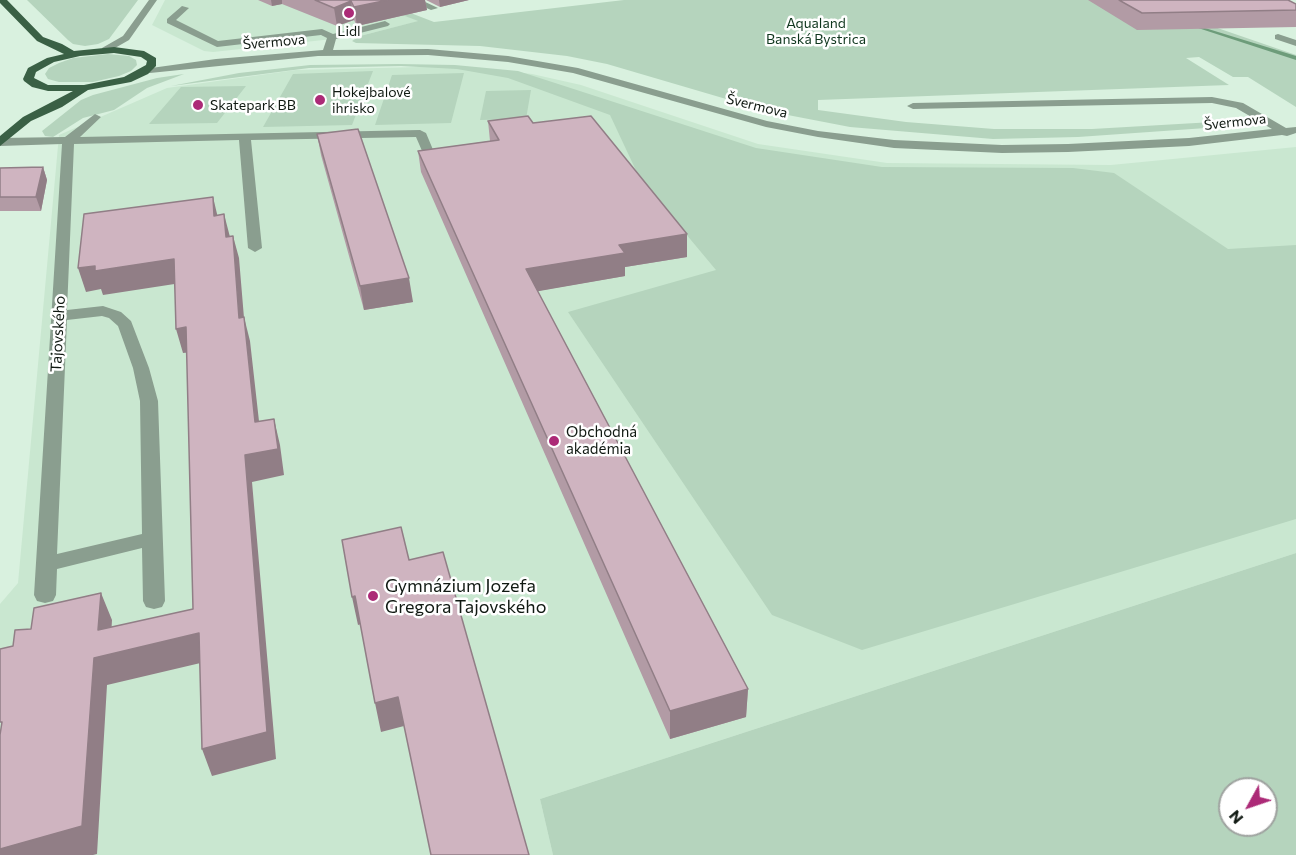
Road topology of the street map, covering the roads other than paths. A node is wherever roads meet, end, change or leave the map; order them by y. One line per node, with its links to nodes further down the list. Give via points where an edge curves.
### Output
1 (2, 0): 12 (main road)
2 (413, 0): 4 (street)
3 (156, 8): 6 (street, via 185,8 171,21 217,44 322,32); 8 (street)
4 (434, 8)
5 (386, 24): 6 (street)
6 (332, 37): 13 (street)
7 (1278, 37): 9 (street)
8 (126, 38): 10 (street); 11 (street, via 128,45)
9 (1296, 43)
10 (105, 50): 11 (main road); 14 (main road)
11 (123, 50): 15 (main road, via 144,54)
12 (40, 52): 14 (main road); 14 (main road, via 59,46); 19 (main road, via 28,77)
13 (327, 52): 16 (street, Švermova); 23 (street, Švermova, via 428,52 535,63 612,79 714,111 794,130 894,144 1068,148)
14 (71, 54)
15 (152, 62): 16 (street, Švermova); 17 (main road)
16 (216, 62): 17 (street, Švermova)
17 (144, 72): 18 (main road, via 123,81)
18 (84, 88): 19 (main road); 22 (main road)
19 (40, 95): 22 (main road)
20 (913, 106): 23 (street, via 1212,100 1239,105)
21 (95, 117): 26 (street)
22 (27, 119): 27 (main road)
23 (1290, 131): 25 (street)
24 (245, 138): 26 (street); 28 (street, via 420,133); 29 (street)
25 (1296, 138)
26 (68, 141): 27 (street); 30 (street, Tajovského)
27 (0, 142)
28 (433, 164)
29 (255, 248)
30 (59, 316): 31 (street, via 103,311 125,324 149,401); 32 (street, Tajovského)
31 (152, 539): 32 (street); 34 (street)
32 (46, 564): 33 (street, Tajovského)
33 (45, 595)
34 (154, 601)

